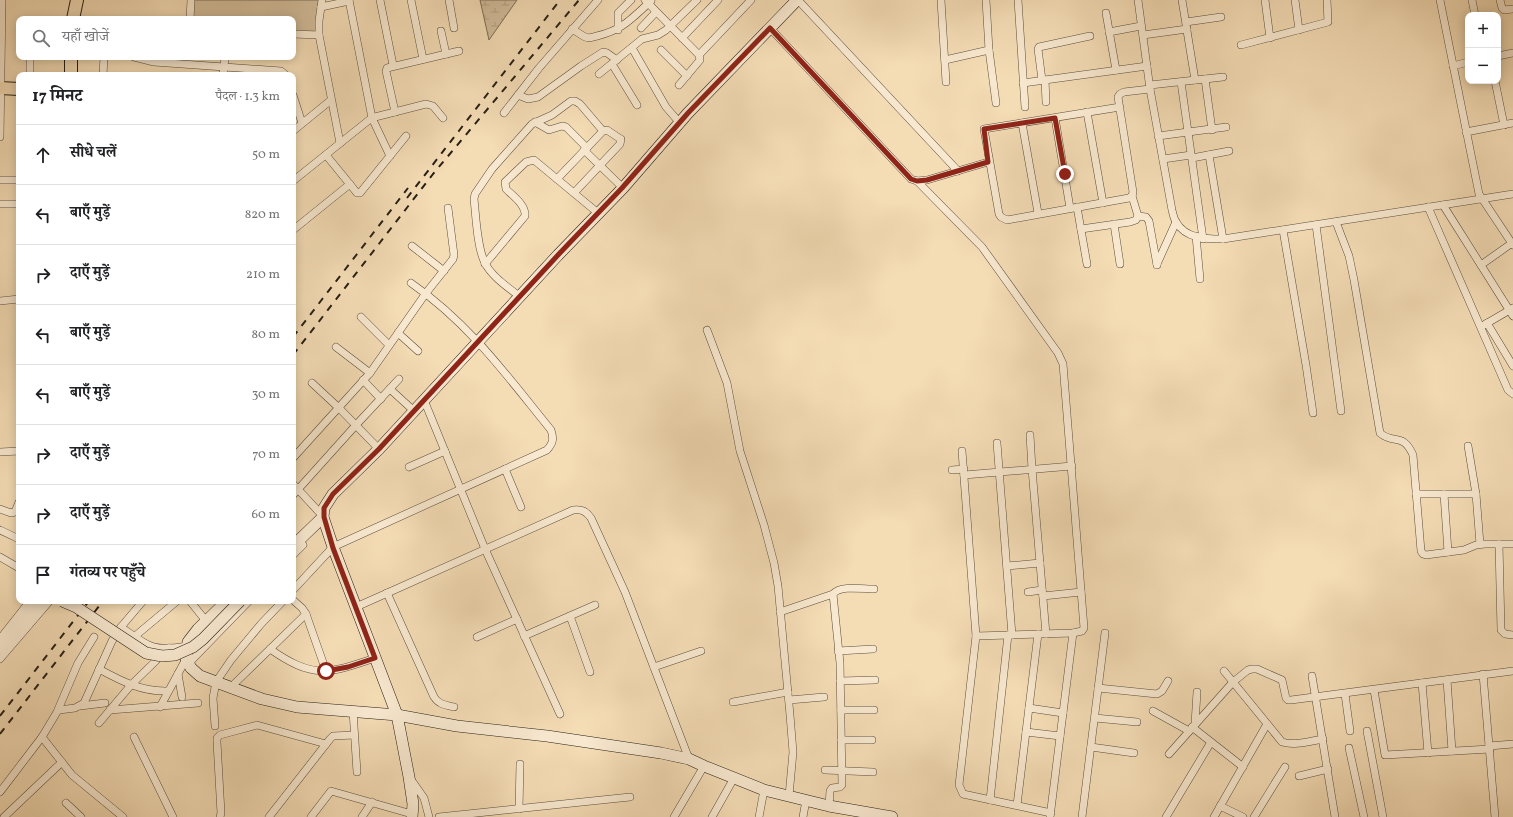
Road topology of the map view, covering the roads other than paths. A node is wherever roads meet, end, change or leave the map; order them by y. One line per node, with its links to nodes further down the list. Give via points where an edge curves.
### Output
1 (2, 0): 56 (street)
2 (77, 0): 31 (main road)
3 (191, 0): 32 (street)
4 (380, 0): 70 (street)
5 (411, 0): 61 (street)
6 (449, 0): 37 (street)
7 (598, 0): 40 (street)
8 (631, 0): 41 (street, via 618,14)
9 (697, 0): 34 (street)
10 (718, 0): 49 (street)
11 (751, 0): 59 (street)
12 (798, 0): 39 (main road); 133 (street)
13 (941, 0): 67 (street)
14 (986, 0): 54 (street)
15 (1018, 0): 88 (street)
16 (1138, 0): 35 (street)
17 (1182, 0): 36 (street)
18 (1265, 0): 50 (street)
19 (1295, 0): 42 (street)
20 (1327, 0): 42 (street, via 1328,22)
21 (1440, 0): 73 (street)
22 (1472, 0): 29 (street)
23 (1500, 0): 27 (street, via 1504,10)
24 (349, 1): 26 (street); 105 (street)
25 (648, 1): 28 (street); 41 (street)
26 (321, 3): 46 (street)
27 (1513, 9)
28 (656, 12): 34 (street); 38 (street)
29 (1474, 12)
30 (1106, 13): 44 (street)
31 (73, 16)
32 (190, 16)
33 (1221, 17): 36 (street)
34 (670, 26): 49 (street); 52 (street, via 658,35 642,39)
35 (1142, 26): 44 (street); 48 (street)
36 (1186, 26): 48 (street); 85 (street)
37 (454, 28)
38 (641, 28)
39 (770, 28): 109 (main road); 138 (street, via 904,173)
40 (572, 29): 41 (street, via 590,38); 94 (street)
41 (618, 30)
42 (1299, 30): 50 (street)
43 (441, 31): 58 (street)
44 (1109, 32): 74 (street)
45 (296, 34): 46 (street)
46 (319, 35): 95 (street)
47 (1090, 36): 84 (street, via 1039,47)
48 (1143, 36): 72 (street)
49 (682, 38): 59 (street)
50 (1270, 38): 51 (street)
51 (1241, 45)
52 (632, 48): 68 (street); 109 (street, via 666,107)
53 (661, 50): 81 (street)
54 (989, 50): 67 (street); 97 (street)
55 (459, 51): 58 (street)
56 (1, 52): 92 (street)
57 (1513, 53): 60 (street)
58 (446, 54): 61 (street)
59 (699, 55): 81 (street, via 700,60)
60 (1501, 55)
61 (423, 59): 70 (street)
62 (30, 60): 75 (street)
63 (72, 60): 76 (main road)
64 (104, 60): 77 (street)
65 (146, 60): 71 (street)
66 (224, 60): 71 (street)
67 (945, 60): 86 (street)
68 (614, 62): 80 (street); 94 (street, via 603,52 538,97 528,99); 99 (street)
69 (1465, 63): 73 (street)
70 (393, 65): 102 (street, via 386,71)
71 (223, 66): 78 (street); 79 (street)
72 (1147, 66): 74 (street); 91 (street)
73 (1453, 66): 118 (street)
74 (1116, 70): 84 (street)
75 (30, 72)
76 (71, 72)
77 (103, 72)
78 (223, 72)
79 (282, 72)
80 (599, 74)
81 (687, 76): 90 (street)
82 (1223, 77): 83 (street)
83 (1205, 79): 85 (street); 116 (street)
84 (1043, 80): 88 (street); 96 (street)
85 (1195, 80): 87 (street)
86 (946, 82)
87 (1181, 82): 91 (street); 119 (street)
88 (1024, 83): 100 (street)
89 (1496, 84): 113 (street)
90 (680, 85)
91 (1150, 87): 101 (street, via 1120,94); 121 (street)
92 (1, 88): 93 (main road); 122 (street)
93 (16, 89)
94 (518, 95): 104 (street)
95 (331, 100): 110 (street); 123 (street)
96 (1046, 102)
97 (996, 103)
98 (296, 104): 110 (street)
99 (637, 105)
100 (1025, 107)
101 (1120, 107): 103 (street); 143 (street)
102 (395, 112): 105 (street); 106 (street, via 426,104 431,105)
103 (1087, 112): 107 (street); 145 (street)
104 (504, 113)
105 (372, 118): 123 (street); 128 (street)
106 (443, 118)
107 (1055, 118): 111 (street); 151 (street)
108 (535, 122): 117 (street, via 575,101); 124 (street, via 549,130 566,127); 166 (street, via 492,168 475,194 480,248)
109 (680, 122): 140 (main road)
110 (302, 123): 115 (street)
111 (1022, 123): 131 (street, via 984,129); 153 (street)
112 (1513, 123): 113 (street)
113 (1504, 125): 118 (street)
114 (1226, 127): 116 (street)
115 (296, 128)
116 (1212, 130): 119 (street)
117 (603, 131): 124 (street); 132 (street, via 607,130 621,142)
118 (1466, 132): 144 (street, via 1477,188)
119 (1188, 133): 121 (street); 129 (street)
120 (406, 136): 128 (street)
121 (1158, 136): 130 (street)
122 (0, 137)
123 (340, 143): 126 (street)
124 (586, 149): 132 (street); 135 (street)
125 (1229, 152): 127 (street)
126 (326, 154): 134 (street); 139 (street)
127 (1209, 155): 129 (street); 163 (street)
128 (390, 156): 139 (street, via 360,193 357,193)
129 (1192, 156): 130 (street); 162 (street)
130 (1163, 159): 155 (street)
131 (987, 162): 133 (street); 153 (street, via 1002,218 1006,220)
132 (600, 165): 140 (street); 141 (street)
133 (961, 170): 138 (street)
134 (296, 179)
135 (557, 179): 141 (street); 166 (street, via 534,160 530,160 506,182 506,189 522,206 525,216)
136 (0, 180): 137 (street)
137 (16, 180)
138 (917, 181): 210 (street, via 982,247 1058,353 1063,364)
139 (350, 184): 159 (street)
140 (622, 188): 152 (main road)
141 (574, 193): 152 (street)
142 (1513, 194): 144 (street)
143 (1132, 196): 145 (street); 154 (street)
144 (1482, 199): 148 (street); 164 (street)
145 (1103, 203): 151 (street)
146 (0, 204): 147 (street)
147 (16, 204)
148 (1443, 205): 149 (street); 169 (street)
149 (1428, 207): 156 (street); 180 (street)
150 (448, 208): 170 (street, via 454,255)
151 (1074, 208): 153 (street); 160 (street)
152 (598, 213): 174 (main road)
153 (1038, 213)
154 (1138, 216): 155 (street, via 1146,217 1149,221 1157,265); 157 (street, via 1130,222)
155 (1176, 222): 162 (street, via 1188,234)
156 (1336, 222): 158 (street); 221 (street, via 1349,256 1380,433 1401,439 1409,446 1413,455)
157 (1114, 224): 160 (street); 168 (street)
158 (1316, 225): 161 (street); 198 (street)
159 (296, 228)
160 (1081, 229): 167 (street)
161 (1283, 230): 163 (street); 199 (street)
162 (1200, 237): 163 (street); 171 (street)
163 (1223, 239)
164 (1512, 244): 169 (street)
165 (412, 246): 170 (street)
166 (485, 264): 174 (street)
167 (1086, 264)
168 (1120, 264)
169 (1481, 265): 177 (street)
170 (444, 271): 173 (street)
171 (1200, 279)
172 (411, 283): 173 (street)
173 (426, 293): 182 (street); 183 (street)
174 (520, 297): 183 (main road)
175 (16, 299): 176 (street)
176 (0, 301)
177 (1512, 311): 179 (street)
178 (361, 317): 184 (street)
179 (1487, 323): 180 (street); 187 (street)
180 (1480, 327): 193 (street, via 1508,390)
181 (707, 330): 263 (street, via 730,394 740,451 774,563)
182 (398, 333): 184 (street); 186 (street)
183 (479, 342): 195 (main road); 212 (street, via 551,430 553,438 547,450)
184 (389, 345): 188 (street)
185 (336, 347): 188 (street)
186 (418, 350)
187 (1513, 366)
188 (370, 373): 190 (street)
189 (400, 379): 192 (street)
190 (363, 380): 194 (street); 196 (street)
191 (312, 383): 196 (street)
192 (390, 389): 194 (street); 197 (street)
193 (1513, 394)
194 (381, 399): 200 (street)
195 (424, 400): 197 (main road); 207 (street)
196 (339, 408): 200 (street); 209 (street)
197 (414, 411): 204 (main road)
198 (1342, 411)
199 (1313, 413)
200 (356, 425): 204 (street); 219 (street)
201 (1030, 435): 213 (street)
202 (997, 443): 216 (street)
203 (1468, 446): 223 (street)
204 (379, 449): 227 (main road, via 333,494)
205 (962, 450): 215 (street)
206 (16, 451): 208 (street)
207 (445, 451): 211 (street); 218 (street)
208 (0, 452)
209 (296, 455)
210 (1072, 466): 213 (street); 245 (street)
211 (409, 467)
212 (505, 469): 218 (street); 224 (street)
213 (1032, 469): 216 (street); 239 (street)
214 (952, 470): 215 (street)
215 (964, 472): 216 (street); 276 (street)
216 (1000, 472): 241 (street)
217 (296, 487): 219 (street)
218 (460, 489): 235 (street); 236 (street)
219 (299, 490): 220 (street); 227 (street)
220 (296, 492)
221 (1416, 494): 222 (street); 237 (street, via 1421,551 1426,555)
222 (1444, 494): 223 (street); 237 (street)
223 (1476, 494): 231 (street)
224 (521, 507)
225 (0, 509): 226 (street, via 11,513)
226 (16, 510)
227 (320, 515): 229 (main road); 234 (main road); 235 (main road)
228 (0, 530): 230 (street)
229 (296, 535)
230 (16, 538)
231 (1480, 544): 232 (street); 237 (street)
232 (1498, 544): 233 (street); 274 (street, via 1501,630 1505,634)
233 (1513, 544)
234 (298, 546)
235 (333, 548): 242 (street); 262 (main road)
236 (485, 549): 246 (street); 266 (street); 291 (street, via 573,510 587,512 625,592)
237 (1448, 552)
238 (0, 557): 240 (street)
239 (1040, 563): 241 (street); 247 (street)
240 (16, 566)
241 (1007, 566): 273 (street)
242 (296, 587)
243 (874, 589): 248 (street, via 841,589 835,590)
244 (1028, 592): 247 (street)
245 (1081, 592): 247 (street); 269 (street, via 1084,628)
246 (387, 593): 262 (street); 324 (street, via 434,698 443,705)
247 (1042, 593): 272 (street)
248 (833, 594): 263 (street); 287 (street)
249 (296, 603): 264 (street)
250 (28, 604): 280 (street)
251 (40, 604): 282 (main road)
252 (46, 604): 289 (street)
253 (69, 604): 258 (main road, bridge, via 146,653 162,656 175,655 193,647)
254 (140, 604): 268 (street)
255 (172, 604): 278 (street)
256 (192, 604): 267 (street)
257 (224, 604): 267 (main road)
258 (237, 604)
259 (246, 604): 290 (street)
260 (280, 604): 304 (street, via 231,660)
261 (595, 605): 265 (street)
262 (356, 607): 288 (main road)
263 (780, 612): 312 (street)
264 (306, 614): 285 (street); 293 (street)
265 (570, 616): 275 (street); 296 (street)
266 (517, 619): 275 (street); 279 (street)
267 (206, 621): 281 (main road)
268 (121, 627): 278 (street); 292 (street)
269 (1073, 633): 272 (street); 332 (street)
270 (1105, 633): 309 (street)
271 (1038, 634): 272 (street); 273 (street); 325 (street)
272 (1046, 634)
273 (1010, 635): 276 (street); 380 (street)
274 (1513, 635)
275 (524, 636): 333 (street)
276 (976, 636): 380 (street, via 959,785 963,794)
277 (94, 637): 326 (street, via 78,663)
278 (134, 637): 283 (street, via 153,648)
279 (477, 637)
280 (0, 639)
281 (187, 646): 283 (street); 290 (main road)
282 (0, 648)
283 (169, 648): 307 (street)
284 (873, 649): 287 (street)
285 (270, 650): 293 (street, via 296,665); 308 (street)
286 (701, 651): 291 (street)
287 (838, 651): 302 (street)
288 (375, 658): 293 (street); 334 (main road)
289 (0, 659)
290 (187, 661): 297 (street); 304 (main road, via 200,676)
291 (654, 667): 361 (street)
292 (99, 669): 307 (street); 322 (street, via 84,703)
293 (326, 671)
294 (1224, 671): 305 (street)
295 (1513, 671): 298 (street)
296 (590, 672)
297 (178, 674): 311 (street); 315 (street)
298 (1483, 674): 301 (street); 356 (street)
299 (1312, 676): 317 (street)
300 (875, 680): 302 (street)
301 (1447, 680): 306 (street); 357 (street)
302 (840, 681): 328 (street)
303 (1168, 681): 309 (street, via 1157,694)
304 (216, 682): 308 (main road); 339 (street, via 213,698)
305 (1233, 682): 317 (street, via 1248,670 1257,669 1282,680 1288,700); 338 (street); 340 (street)
306 (1422, 683): 310 (street); 359 (street)
307 (131, 685): 311 (street, via 147,690); 327 (street)
308 (231, 687): 330 (main road, via 262,699 297,707)
309 (1098, 688): 335 (street)
310 (1374, 690): 314 (street); 359 (street, via 1385,754)
311 (168, 691): 323 (street)
312 (788, 692): 318 (street); 319 (street)
313 (1197, 692): 340 (street)
314 (1344, 694): 317 (street); 341 (street)
315 (182, 697)
316 (824, 697): 318 (street)
317 (1316, 698): 348 (street)
318 (789, 700): 377 (street, via 793,752)
319 (733, 702)
320 (105, 703): 322 (street)
321 (198, 703): 323 (street)
322 (80, 706): 326 (street)
323 (160, 707): 327 (street)
324 (454, 707)
325 (1029, 708): 332 (street); 343 (street)
326 (59, 710): 346 (street)
327 (110, 710): 337 (street)
328 (841, 710): 329 (street); 349 (street)
329 (874, 710)
330 (353, 711): 334 (main road); 344 (street)
331 (1153, 711): 340 (street)
332 (1063, 713): 345 (street)
333 (560, 714)
334 (397, 715): 361 (main road, via 456,726 547,736); 373 (main road)
335 (1095, 718): 336 (street); 354 (street)
336 (1137, 722)
337 (99, 723)
338 (1267, 724): 348 (street, via 1282,742 1288,744); 365 (street)
339 (215, 726)
340 (1192, 728): 351 (street); 360 (street)
341 (1350, 731)
342 (1367, 731): 413 (street)
343 (1026, 732): 345 (street); 383 (street)
344 (354, 735): 352 (street, via 334,736); 370 (street)
345 (1060, 736): 390 (street)
346 (42, 737): 362 (street); 376 (street)
347 (134, 737): 394 (street)
348 (1323, 739): 367 (street)
349 (841, 740): 350 (street); 369 (street)
350 (872, 740)
351 (1211, 742): 365 (street); 407 (street)
352 (326, 744): 395 (street, via 257,725 220,735 217,742); 396 (street)
353 (1513, 744): 356 (street)
354 (1091, 747): 358 (street); 406 (street)
355 (1349, 748): 412 (street)
356 (1489, 748): 357 (street); 414 (street)
357 (1452, 751): 359 (street)
358 (1134, 753)
359 (1428, 753)
360 (1169, 754)
361 (689, 759): 364 (main road)
362 (62, 762): 391 (street); 393 (street, via 86,788)
363 (520, 764): 386 (street)
364 (704, 766): 374 (main road); 401 (street)
365 (1243, 767): 385 (street)
366 (1285, 767): 410 (street)
367 (1328, 769): 372 (street); 411 (street)
368 (825, 770): 369 (street)
369 (842, 771): 371 (street); 384 (street, via 842,785 830,791)
370 (358, 772)
371 (873, 772)
372 (1299, 776)
373 (409, 777): 388 (main road); 399 (street, via 424,798)
374 (734, 778): 375 (main road); 402 (street)
375 (764, 790): 377 (main road); 403 (street)
376 (0, 792)
377 (789, 796): 379 (main road)
378 (630, 797): 386 (street)
379 (806, 800): 384 (main road); 404 (street)
380 (990, 800): 383 (street)
381 (372, 802): 388 (street); 397 (street, via 332,791); 398 (street)
382 (66, 803): 392 (street)
383 (1017, 805): 390 (street)
384 (829, 806): 387 (main road)
385 (1220, 806): 408 (street); 409 (street)
386 (519, 809): 400 (street)
387 (844, 813): 389 (main road)
388 (412, 815)
389 (868, 815): 405 (main road)
390 (1050, 815)
391 (4, 817)
392 (81, 817)
393 (123, 817)
394 (173, 817)
395 (220, 817)
396 (269, 817)
397 (311, 817)
398 (362, 817)
399 (429, 817)
400 (439, 817)
401 (674, 817)
402 (712, 817)
403 (759, 817)
404 (803, 817)
405 (892, 817)
406 (1082, 817)
407 (1166, 817)
408 (1214, 817)
409 (1243, 817)
410 (1254, 817)
411 (1335, 817)
412 (1364, 817)
413 (1383, 817)
414 (1495, 817)

